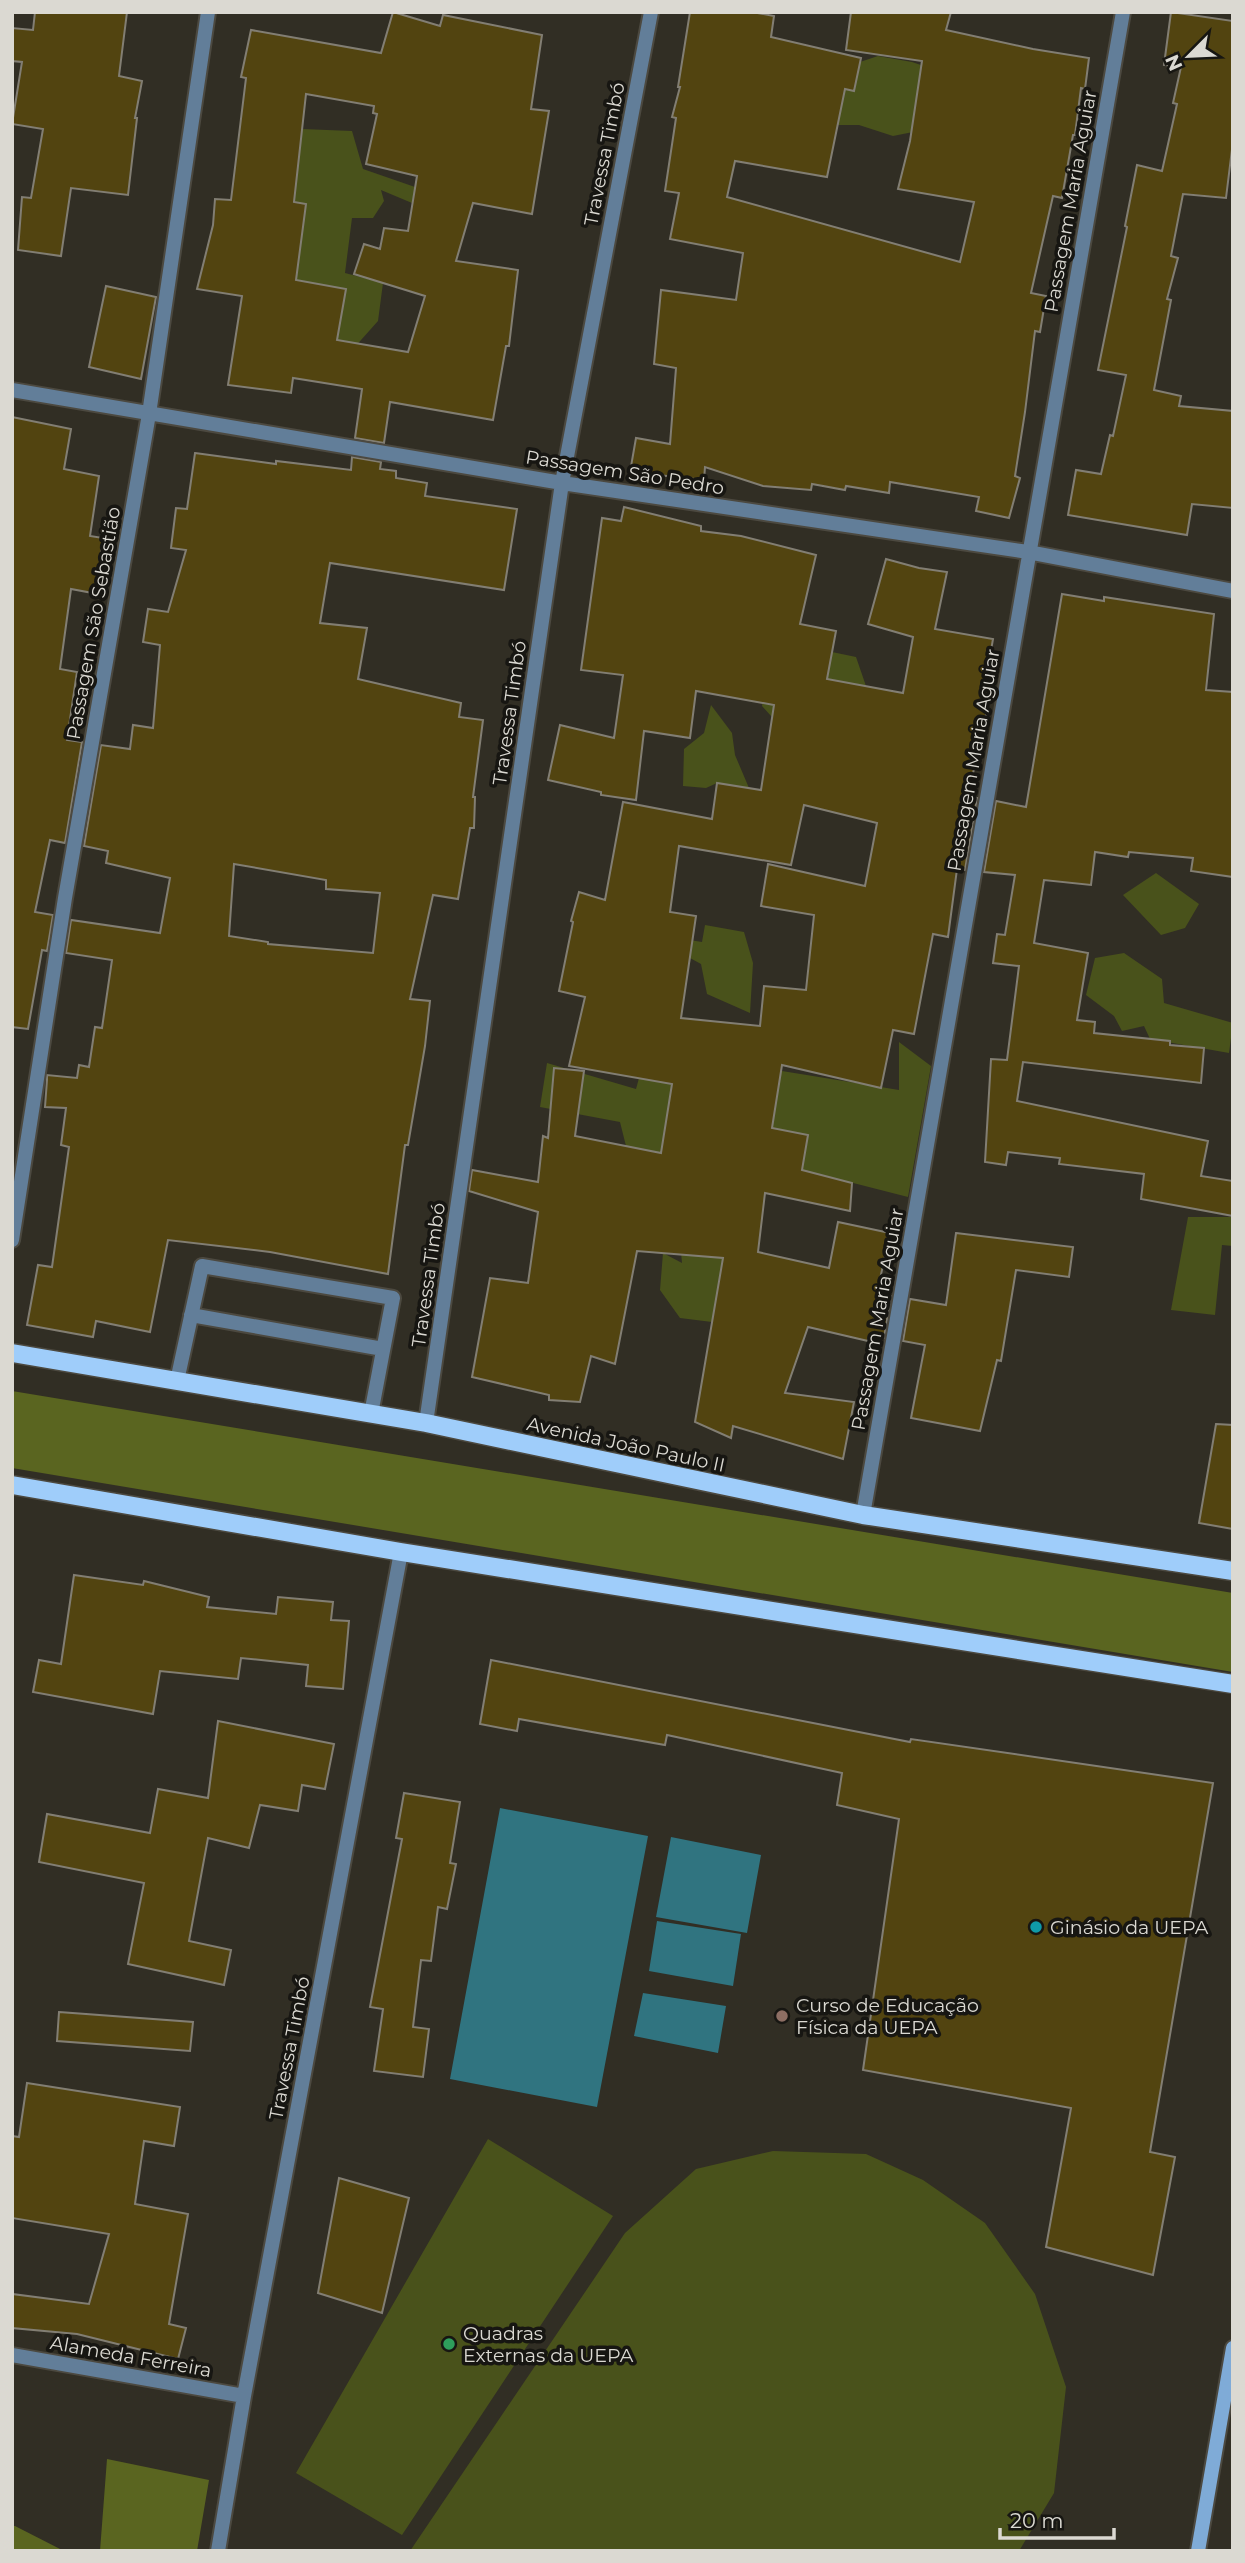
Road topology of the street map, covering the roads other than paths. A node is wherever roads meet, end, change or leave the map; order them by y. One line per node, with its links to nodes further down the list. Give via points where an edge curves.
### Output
1 (208, 12): 5 (street, Passagem São Sebastião)
2 (650, 12): 6 (street, Travessa Timbó)
3 (1123, 12): 7 (street, Passagem Maria Aguiar)
4 (12, 390): 5 (street, Passagem São Pedro)
5 (149, 414): 6 (street, Passagem São Pedro); 9 (street, Passagem São Sebastião, via 65,898)
6 (562, 483): 7 (street, Passagem São Pedro); 15 (street, Travessa Timbó)
7 (1028, 552): 8 (street, Passagem São Pedro); 17 (street, Passagem Maria Aguiar)
8 (1233, 591)
9 (12, 1240)
10 (191, 1315): 11 (street); 11 (street, via 202,1266 393,1298); 13 (street)
11 (383, 1349): 14 (street)
12 (12, 1353): 13 (main road, Avenida João Paulo II)
13 (177, 1381): 14 (main road, Avenida João Paulo II)
14 (371, 1414): 15 (main road, Avenida João Paulo II)
15 (426, 1423): 17 (main road, Avenida João Paulo II)
16 (12, 1485): 18 (main road)
17 (863, 1515): 19 (main road, Avenida João Paulo II)
18 (401, 1552): 20 (main road); 23 (street, Travessa Timbó)
19 (1233, 1571)
20 (1233, 1684)
21 (1233, 2348): 25 (street)
22 (12, 2355): 23 (street, Alameda Ferreira)
23 (244, 2396): 24 (street, Travessa Timbó)
24 (218, 2551)
25 (1198, 2551)

